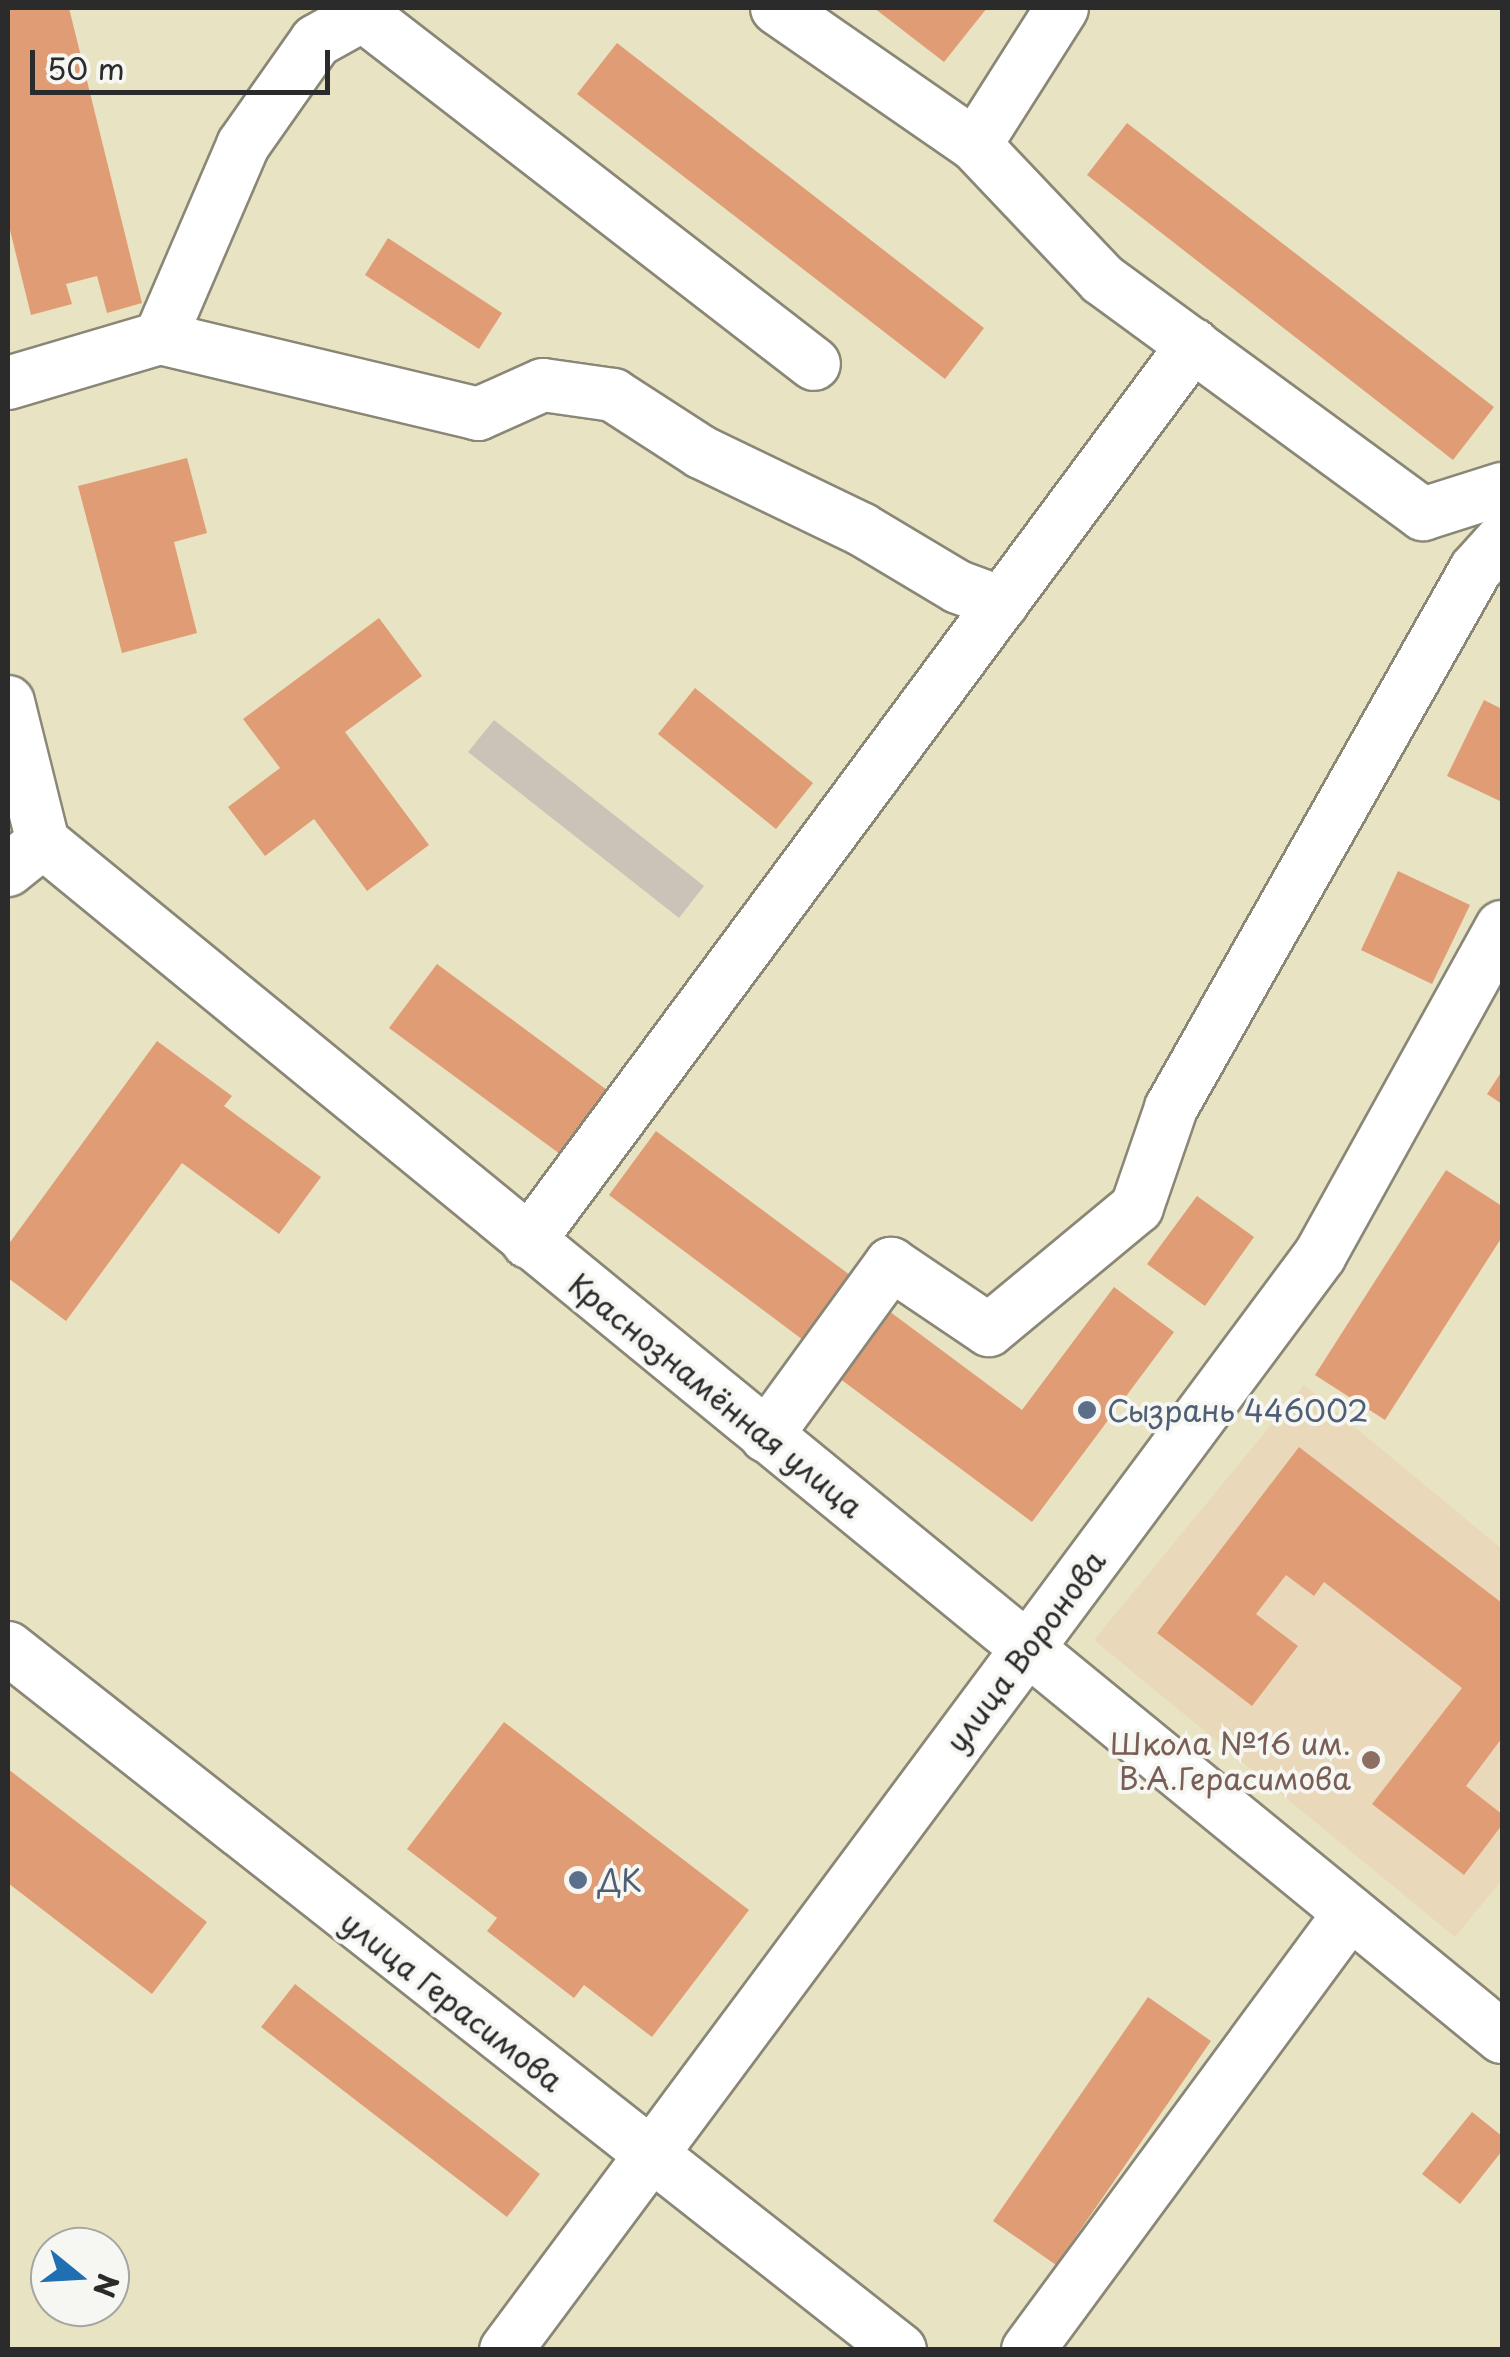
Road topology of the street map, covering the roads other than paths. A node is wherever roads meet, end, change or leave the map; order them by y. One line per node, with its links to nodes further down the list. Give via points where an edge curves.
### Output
1 (778, 8): 4 (street)
2 (1062, 8): 4 (street)
3 (366, 11): 5 (street, via 316,41 243,144); 7 (street)
4 (975, 145): 6 (street, via 1102,279)
5 (160, 338): 8 (street); 11 (street, via 478,414 543,385 613,395 701,452 861,529 958,587)
6 (1193, 345): 9 (street, via 1423,514); 11 (street)
7 (814, 364)
8 (8, 383)
9 (1502, 489)
10 (1502, 540): 16 (street, via 1476,569 1171,1108 1137,1207 989,1330 891,1264)
11 (1002, 603): 15 (street)
12 (8, 702): 13 (street, Краснознамённая улица)
13 (25, 856): 15 (street, Краснознамённая улица)
14 (1502, 927): 18 (street, улица Воронова, via 1320,1256)
15 (528, 1242): 16 (street, Краснознамённая улица)
16 (766, 1436): 18 (street, Краснознамённая улица)
17 (8, 1648): 21 (street, улица Герасимова)
18 (1026, 1650): 19 (street, Краснознамённая улица); 21 (street, улица Воронова)
19 (1350, 1914): 20 (street, Краснознамённая улица); 24 (street)
20 (1502, 2037)
21 (650, 2157): 22 (street, улица Воронова); 23 (street, улица Герасимова)
22 (506, 2350)
23 (900, 2350)
24 (1028, 2350)

